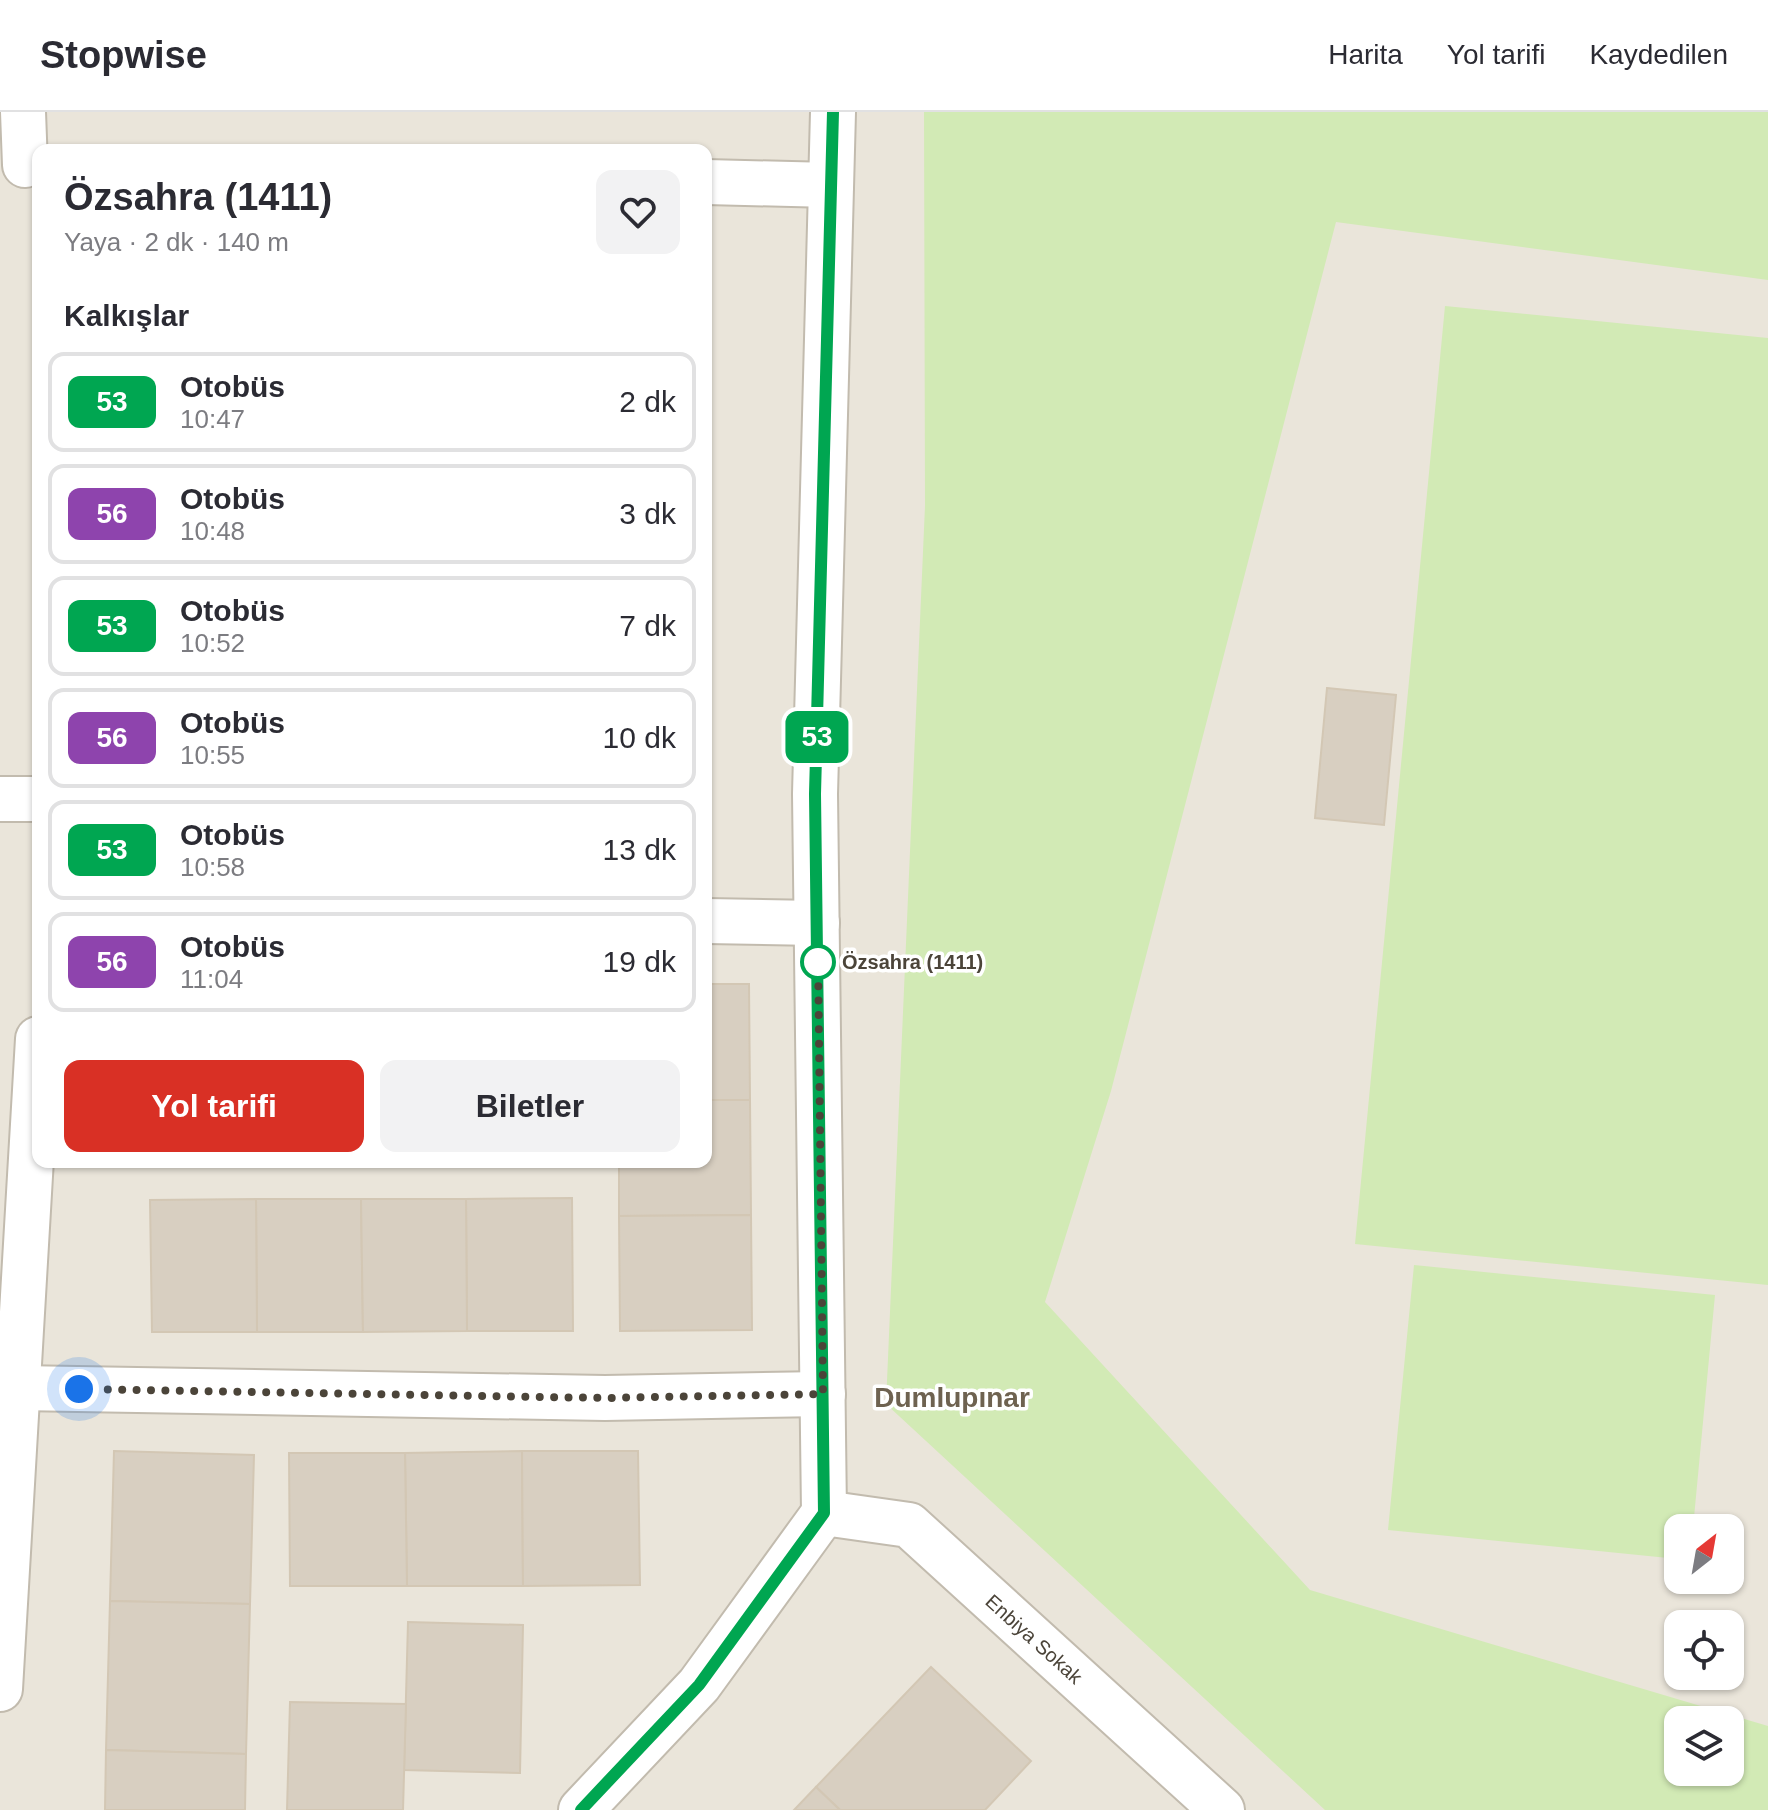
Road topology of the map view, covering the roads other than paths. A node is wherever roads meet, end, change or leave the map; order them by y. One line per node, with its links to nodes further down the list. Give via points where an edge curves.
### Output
1 (23, 112): 3 (street)
2 (833, 112): 5 (street)
3 (21, 165)
4 (712, 182): 5 (street)
5 (831, 185): 9 (street, via 815,794)
6 (0, 799): 7 (street)
7 (32, 799)
8 (712, 921): 9 (street)
9 (817, 923): 12 (street)
10 (32, 1144): 11 (street)
11 (18, 1388): 12 (street, via 605,1398); 14 (street)
12 (823, 1394): 13 (street)
13 (824, 1513): 15 (street, via 699,1685); 16 (street, Enbiya Sokak, via 909,1525)
14 (0, 1689)
15 (581, 1810)
16 (1222, 1810)

